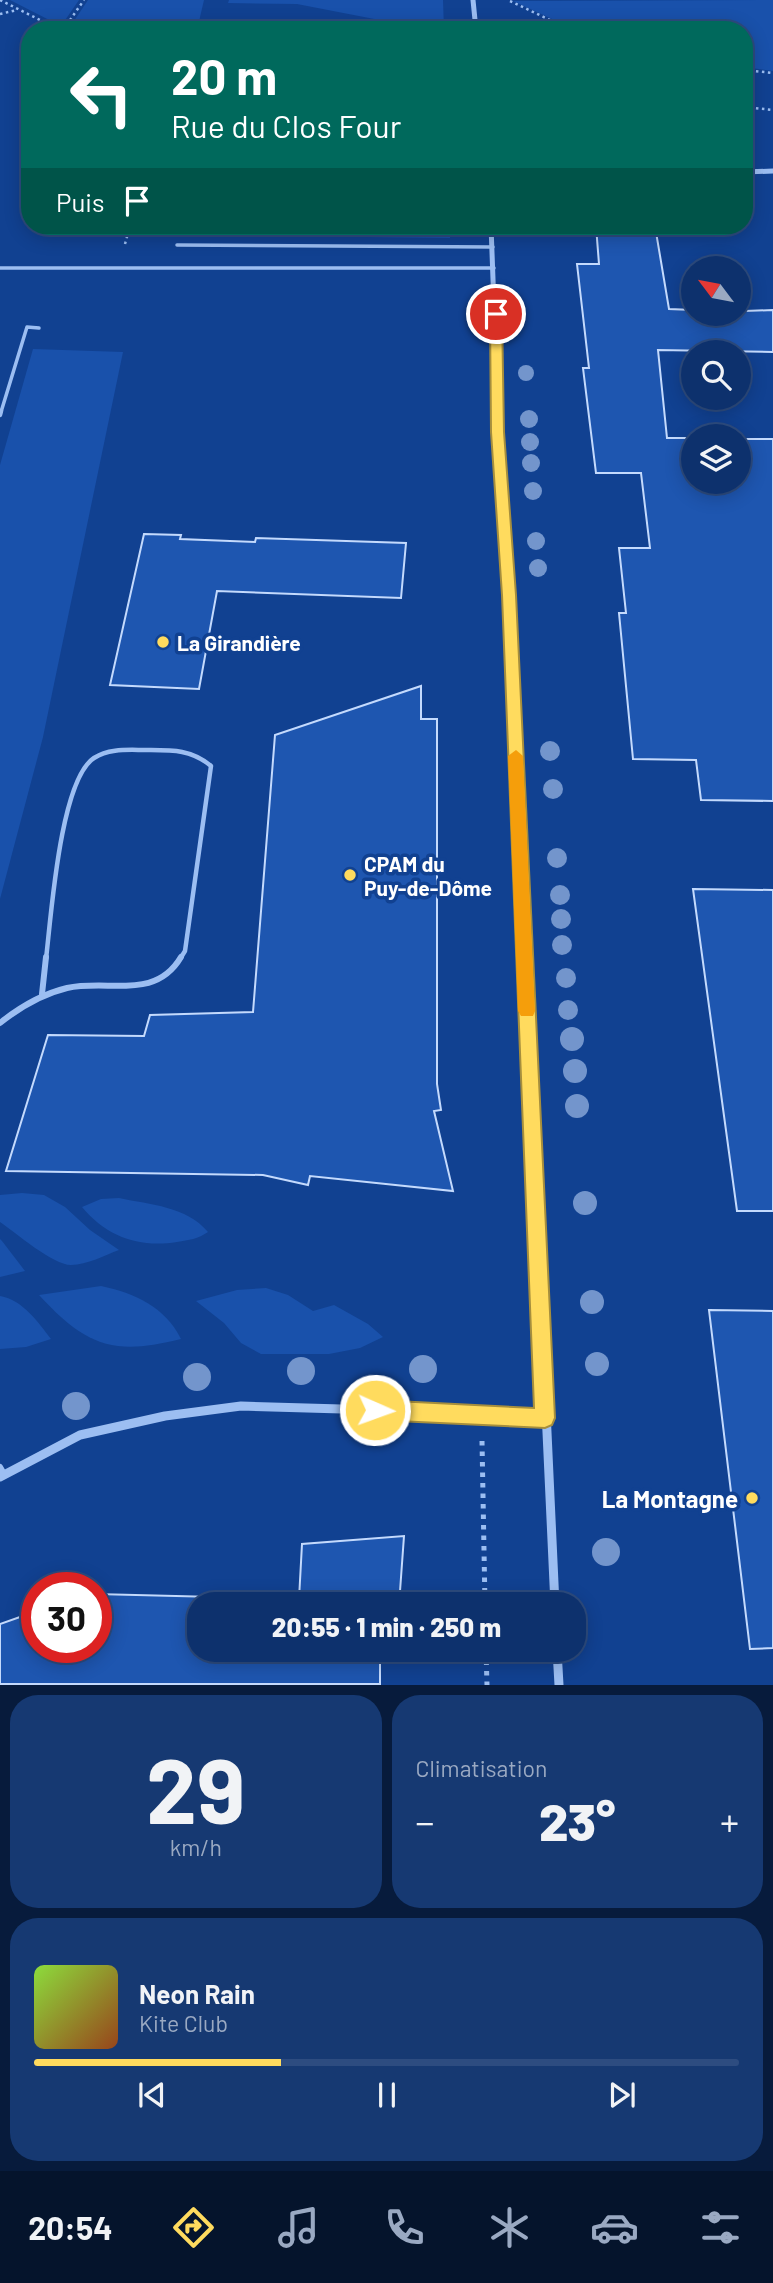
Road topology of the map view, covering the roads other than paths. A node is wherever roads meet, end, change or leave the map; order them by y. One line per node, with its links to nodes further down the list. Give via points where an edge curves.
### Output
1 (473, 0): 2 (street)
2 (475, 21)
3 (773, 171): 4 (street)
4 (753, 172)
5 (492, 235): 7 (street)
6 (177, 245): 7 (lane)
7 (493, 247): 9 (street)
8 (0, 268): 9 (lane)
9 (495, 268): 14 (street, via 498,432)
10 (38, 328): 11 (lane, via 27,327)
11 (0, 415)
12 (42, 994): 12 (lane, via 79,985 150,985 165,980 177,968 185,951 211,766 198,755 177,750 112,750 92,759 75,781 58,861); 13 (lane)
13 (0, 1023)
14 (545, 1418): 15 (street, via 241,1406 165,1416 80,1435); 16 (street)
15 (1, 1472)
16 (554, 1592)
17 (558, 1662): 18 (street)
18 (559, 1685)

